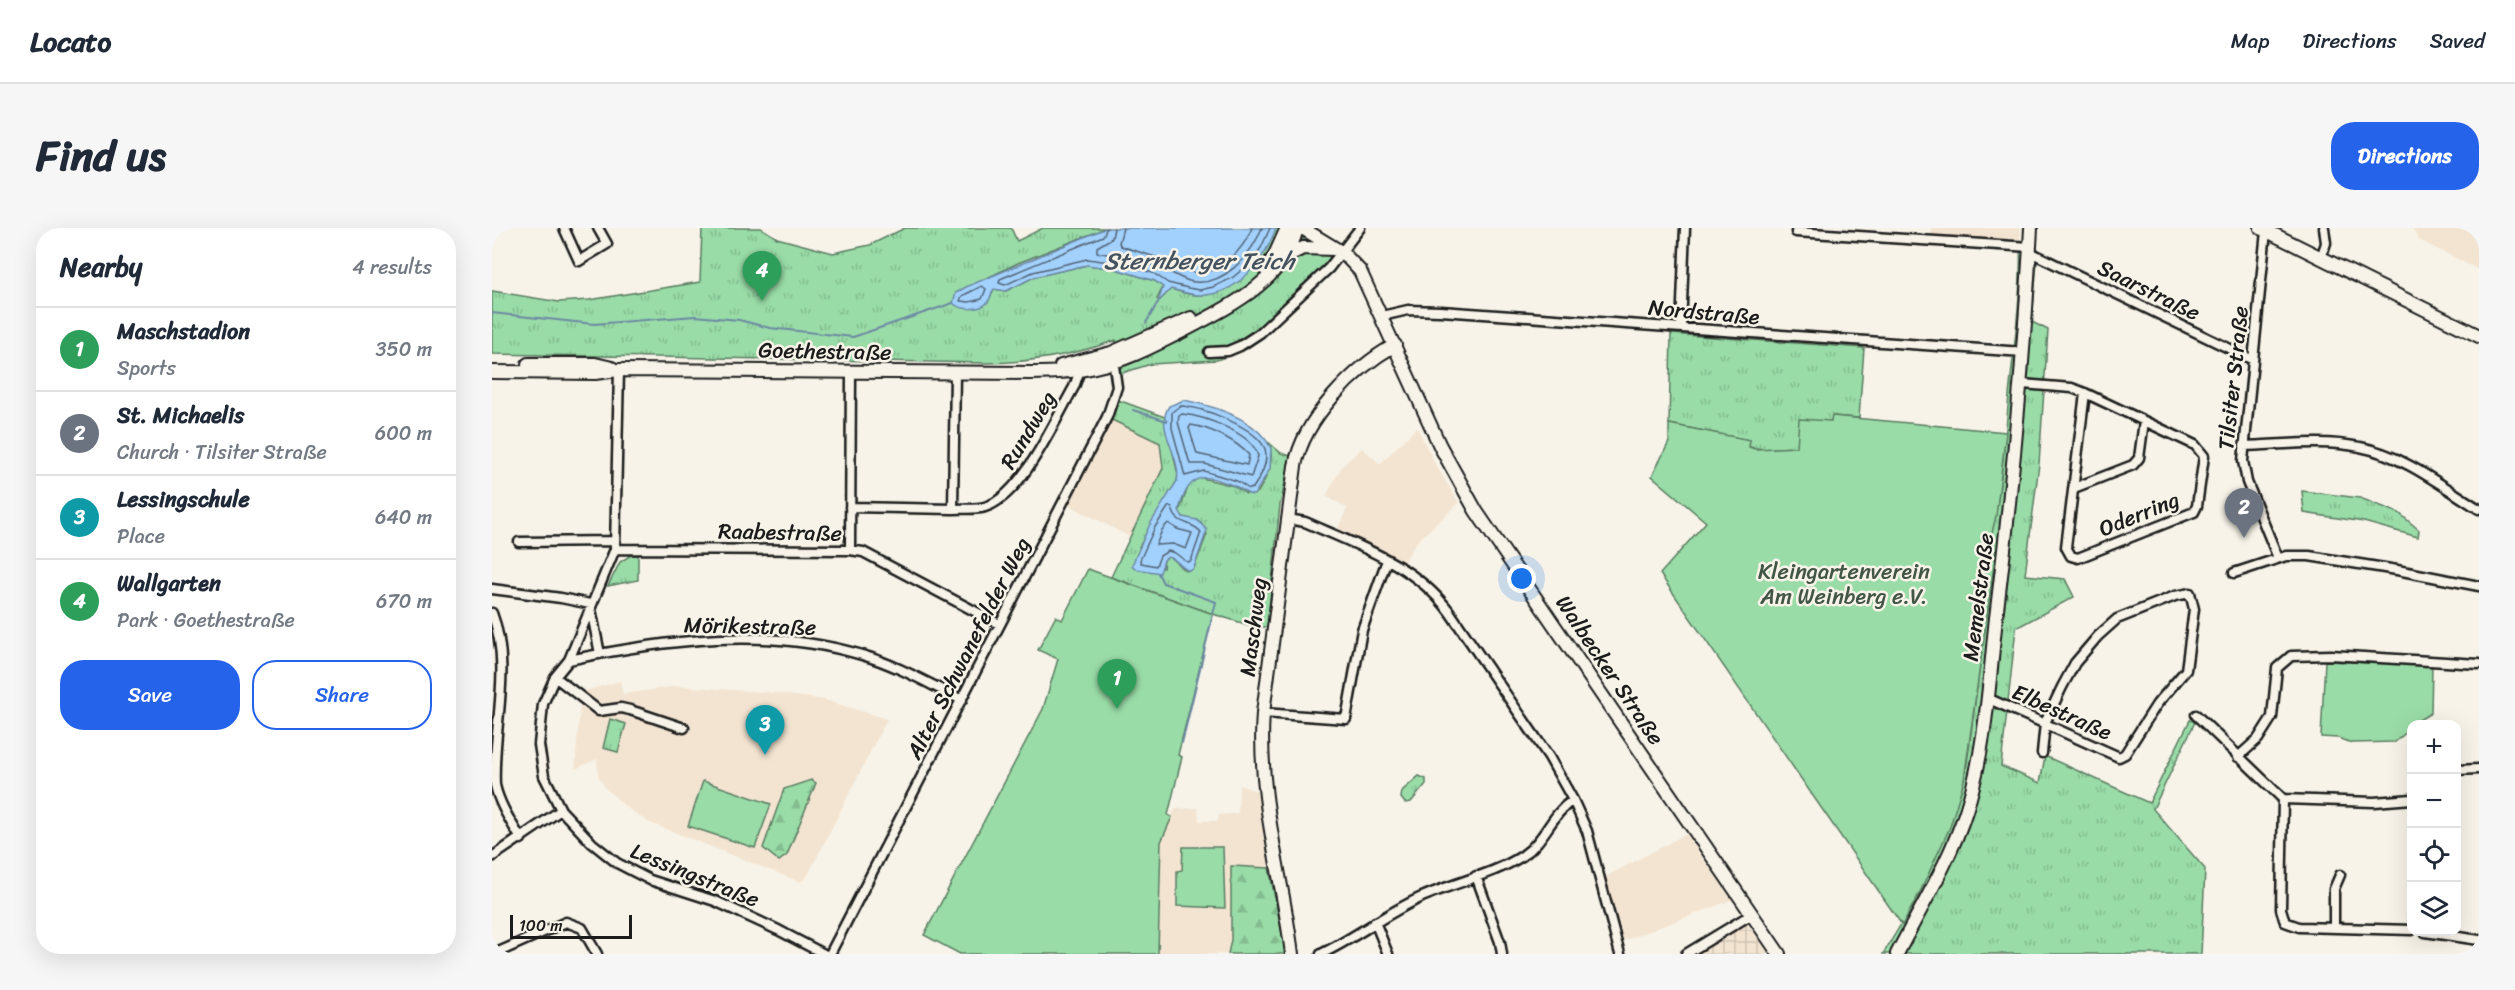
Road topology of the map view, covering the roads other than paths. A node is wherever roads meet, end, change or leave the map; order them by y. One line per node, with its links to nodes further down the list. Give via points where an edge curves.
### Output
1 (564, 228): 2 (street, via 579,261 606,244)
2 (598, 228)
3 (1287, 228): 23 (main road, Goethestraße, via 1274,257 1249,285)
4 (1297, 228): 15 (main road, Goethestraße)
5 (1302, 228): 14 (main road, Walbecker Straße)
6 (1320, 228): 14 (main road)
7 (1360, 228): 14 (street)
8 (1685, 228): 18 (street)
9 (2031, 228): 13 (main road, Memelstraße)
10 (2324, 228): 16 (street, via 2326,243)
11 (2264, 229): 16 (main road); 24 (street, Tilsiter Straße)
12 (1796, 232): 13 (street)
13 (2030, 249): 22 (main road, Memelstraße); 24 (street, Saarstraße)
14 (1340, 251): 15 (main road, via 1303,248); 17 (main road, Walbecker Straße, via 1367,282); 21 (street, via 1260,333 1228,351)
15 (1284, 258): 23 (main road, Goethestraße, via 1259,285 1230,305 1156,346)
16 (2321, 258): 19 (main road)
17 (1382, 316): 18 (street, Nordstraße, via 1408,310); 20 (main road, Walbecker Straße)
18 (1681, 328): 22 (street, Nordstraße)
19 (2479, 336)
20 (1395, 345): 40 (main road, Maschweg, via 1357,372 1310,428 1296,457); 74 (main road, Walbecker Straße, via 1440,446 1476,511)
21 (1209, 352)
22 (2023, 352): 32 (main road, Memelstraße)
23 (1112, 357): 27 (main road, Goethestraße); 31 (main road, Goethestraße); 51 (street, Alter Schwanefelder Weg, via 1117,387 1111,408)
24 (2253, 360): 35 (street, Tilsiter Straße)
25 (492, 364): 26 (main road, Goethestraße, via 595,364)
26 (619, 370): 28 (main road, Goethestraße); 29 (main road, Goethestraße); 42 (street)
27 (1080, 370): 31 (main road, Goethestraße); 38 (street, Rundweg, via 1019,482 985,508)
28 (492, 372)
29 (851, 372): 30 (main road, Goethestraße); 37 (street)
30 (955, 373): 31 (main road, Goethestraße); 38 (street)
31 (1031, 373)
32 (2022, 384): 33 (street, Oderring, via 2072,388); 56 (main road, Memelstraße)
33 (2085, 393): 34 (street, Oderring); 36 (street, Oderring)
34 (2144, 421): 36 (street, via 2139,458 2133,465); 36 (street, Oderring, via 2195,445 2204,454 2194,512 2074,557 2066,547)
35 (2244, 446): 39 (street, via 2328,443 2362,447 2403,463); 44 (street, Tilsiter Straße, via 2245,475)
36 (2074, 488)
37 (850, 507): 38 (street, Rundweg); 43 (street)
38 (953, 508)
39 (2479, 508)
40 (1288, 519): 45 (street, via 1305,522); 58 (main road, Maschweg)
41 (519, 542): 42 (street, Raabestraße)
42 (615, 545): 43 (street, Raabestraße); 49 (street)
43 (850, 550): 51 (street, Raabestraße, via 863,552)
44 (2278, 558): 46 (street); 47 (street, via 2323,557)
45 (1387, 560): 58 (street, via 1360,636 1347,719); 67 (street, via 1425,585 1449,611 1549,757)
46 (2234, 573)
47 (2479, 586)
48 (492, 590): 49 (street)
49 (593, 600): 52 (street); 53 (street, Lessingstraße)
50 (492, 613): 70 (street, via 499,654 494,782)
51 (999, 624): 57 (street, Alter Schwanefelder Weg)
52 (600, 654): 53 (street, Mörikestraße); 57 (street, Mörikestraße, via 708,639 807,643 865,656)
53 (568, 660): 55 (street, Lessingstraße)
54 (2479, 664): 63 (street, via 2290,656 2277,668 2274,711 2268,724)
55 (555, 677): 61 (street, via 599,711 621,708); 69 (street, Lessingstraße, via 543,704 539,745 544,776)
56 (1988, 698): 60 (street, Elbestraße); 91 (main road, Memelstraße, via 1966,811 1942,868)
57 (962, 700): 83 (street, Alter Schwanefelder Weg)
58 (1263, 714): 84 (main road, Maschweg, via 1261,760)
59 (2196, 715): 63 (street)
60 (2045, 723): 60 (street, Elbestraße, via 2119,757 2125,754 2157,704 2186,670 2194,609 2190,593 2111,623 2075,663); 62 (street)
61 (684, 728)
62 (2042, 753)
63 (2238, 757): 66 (street)
64 (2479, 769): 65 (street)
65 (2461, 770)
66 (2283, 799): 68 (street); 76 (street, via 2282,919 2295,926)
67 (1573, 800): 73 (street, via 1560,808 1545,835 1520,858); 88 (street, via 1587,831)
68 (2407, 800)
69 (561, 810): 70 (street); 82 (street, Lessingstraße, via 592,843 631,872 715,901)
70 (521, 839): 71 (street)
71 (492, 858)
72 (2340, 875): 76 (street, via 2334,889)
73 (1476, 876): 75 (street, via 1422,897); 87 (street)
74 (1752, 914): 89 (street); 90 (main road, Walbecker Straße)
75 (1375, 922): 85 (street); 86 (street)
76 (2334, 927): 77 (street)
77 (2407, 930)
78 (2452, 936): 79 (street)
79 (2479, 940)
80 (494, 954): 81 (street, via 566,922 582,928)
81 (597, 954)
82 (824, 954)
83 (830, 954)
84 (1292, 954)
85 (1320, 954)
86 (1388, 954)
87 (1502, 954)
88 (1620, 954)
89 (1686, 954)
90 (1779, 954)
91 (1897, 954)

